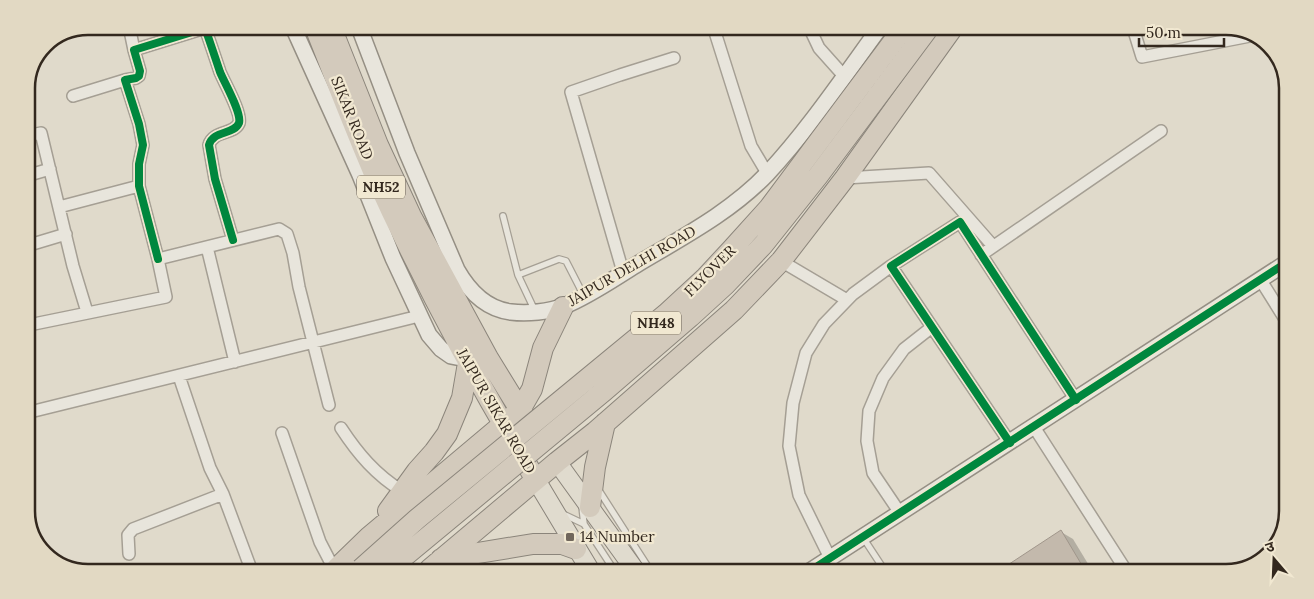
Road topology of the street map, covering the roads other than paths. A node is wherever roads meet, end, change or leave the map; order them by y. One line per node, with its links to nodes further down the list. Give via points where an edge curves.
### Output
1 (131, 35): 16 (street)
2 (180, 35): 16 (street)
3 (208, 35): 31 (street, via 239,119 235,128 215,135 209,145)
4 (297, 35): 49 (main road)
5 (318, 35): 53 (highway, SIKAR ROAD / NH52, via 377,179)
6 (334, 35): 58 (highway, NH52, via 378,145 411,216)
7 (362, 35): 48 (main road, JAIPUR DELHI ROAD, via 406,153 456,270 467,287 494,308)
8 (716, 35): 25 (street, via 751,146)
9 (813, 35): 18 (street, via 819,48)
10 (874, 35): 18 (main road, JAIPUR DELHI ROAD)
11 (898, 35): 81 (highway, FLYOVER / NH48, bridge, via 769,208 706,276 666,314)
12 (922, 35): 82 (highway, FLYOVER / NH48, bridge, via 818,176 763,245 725,285 618,379)
13 (947, 35): 26 (highway)
14 (1135, 35): 15 (street, via 1142,57)
15 (1241, 38)
16 (134, 50): 19 (street, via 139,76)
17 (674, 58): 40 (street, via 571,92)
18 (844, 76): 25 (main road, JAIPUR DELHI ROAD)
19 (125, 80): 20 (street); 27 (street, via 143,145)
20 (73, 96)
21 (1161, 131): 33 (street)
22 (35, 134): 23 (street, via 40,133)
23 (50, 170): 24 (street); 28 (street)
24 (35, 174)
25 (767, 174): 40 (main road, JAIPUR DELHI ROAD, via 699,227)
26 (845, 178): 33 (street, via 929,173); 37 (highway)
27 (139, 186): 28 (street); 36 (street)
28 (59, 207): 30 (street)
29 (503, 216): 41 (lane)
30 (66, 234): 32 (street); 47 (street)
31 (232, 240): 34 (street); 52 (street, via 279,228 287,234)
32 (35, 243)
33 (993, 246): 35 (street)
34 (207, 247): 36 (street); 54 (street)
35 (981, 255): 38 (street, via 960,222); 56 (street)
36 (158, 259): 47 (street, via 166,297)
37 (781, 261): 44 (street); 60 (highway, via 734,310)
38 (891, 266): 44 (street); 51 (street)
39 (1279, 267): 42 (main road)
40 (623, 272): 43 (main road, JAIPUR DELHI ROAD)
41 (518, 275): 43 (lane, via 559,259 566,261); 48 (lane)
42 (1260, 279): 46 (street); 56 (main road)
43 (584, 296): 45 (main road, JAIPUR DELHI ROAD)
44 (847, 300): 77 (street, via 824,324 806,353 793,403 789,446 799,495)
45 (562, 307): 48 (main road, JAIPUR DELHI ROAD); 58 (highway, via 543,348 532,389)
46 (1279, 309)
47 (87, 312): 50 (street)
48 (536, 312)
49 (419, 316): 52 (street); 53 (main road, via 441,349 451,356)
50 (35, 325)
51 (932, 328): 65 (street); 72 (street, via 904,349 883,378 869,411 867,441 873,473)
52 (314, 342): 54 (street); 57 (street)
53 (463, 355): 61 (highway, JAIPUR SIKAR ROAD / NH52); 68 (highway, via 462,398 456,416 447,434)
54 (235, 362): 55 (street)
55 (179, 376): 59 (street); 69 (street)
56 (1076, 400): 62 (main road)
57 (329, 405)
58 (520, 410): 61 (highway); 66 (highway, NH52)
59 (35, 411)
60 (605, 423): 66 (highway); 70 (highway)
61 (503, 424): 67 (highway, JAIPUR SIKAR ROAD / NH52); 73 (highway)
62 (1034, 427): 65 (main road); 90 (street)
63 (341, 428): 68 (street, via 367,464)
64 (282, 433): 79 (street, via 320,542)
65 (1010, 443): 72 (main road)
66 (557, 462): 67 (highway); 70 (main road)
67 (536, 480): 71 (main road); 83 (highway)
68 (402, 491): 73 (highway)
69 (222, 494): 76 (street, via 132,529 128,535); 78 (street)
70 (587, 501): 71 (lane); 85 (lane); 86 (main road); 87 (lane)
71 (554, 510): 75 (main road)
72 (900, 513): 74 (main road)
73 (369, 537): 80 (highway)
74 (863, 537): 77 (main road); 89 (lane)
75 (576, 549): 83 (highway, via 555,543 533,544); 84 (main road)
76 (129, 554)
77 (830, 558): 88 (main road)
78 (249, 564)
79 (332, 564)
80 (340, 564)
81 (366, 564)
82 (395, 564)
83 (435, 564)
84 (586, 564)
85 (612, 564)
86 (630, 564)
87 (645, 564)
88 (821, 564)
89 (880, 564)
90 (1122, 564)

